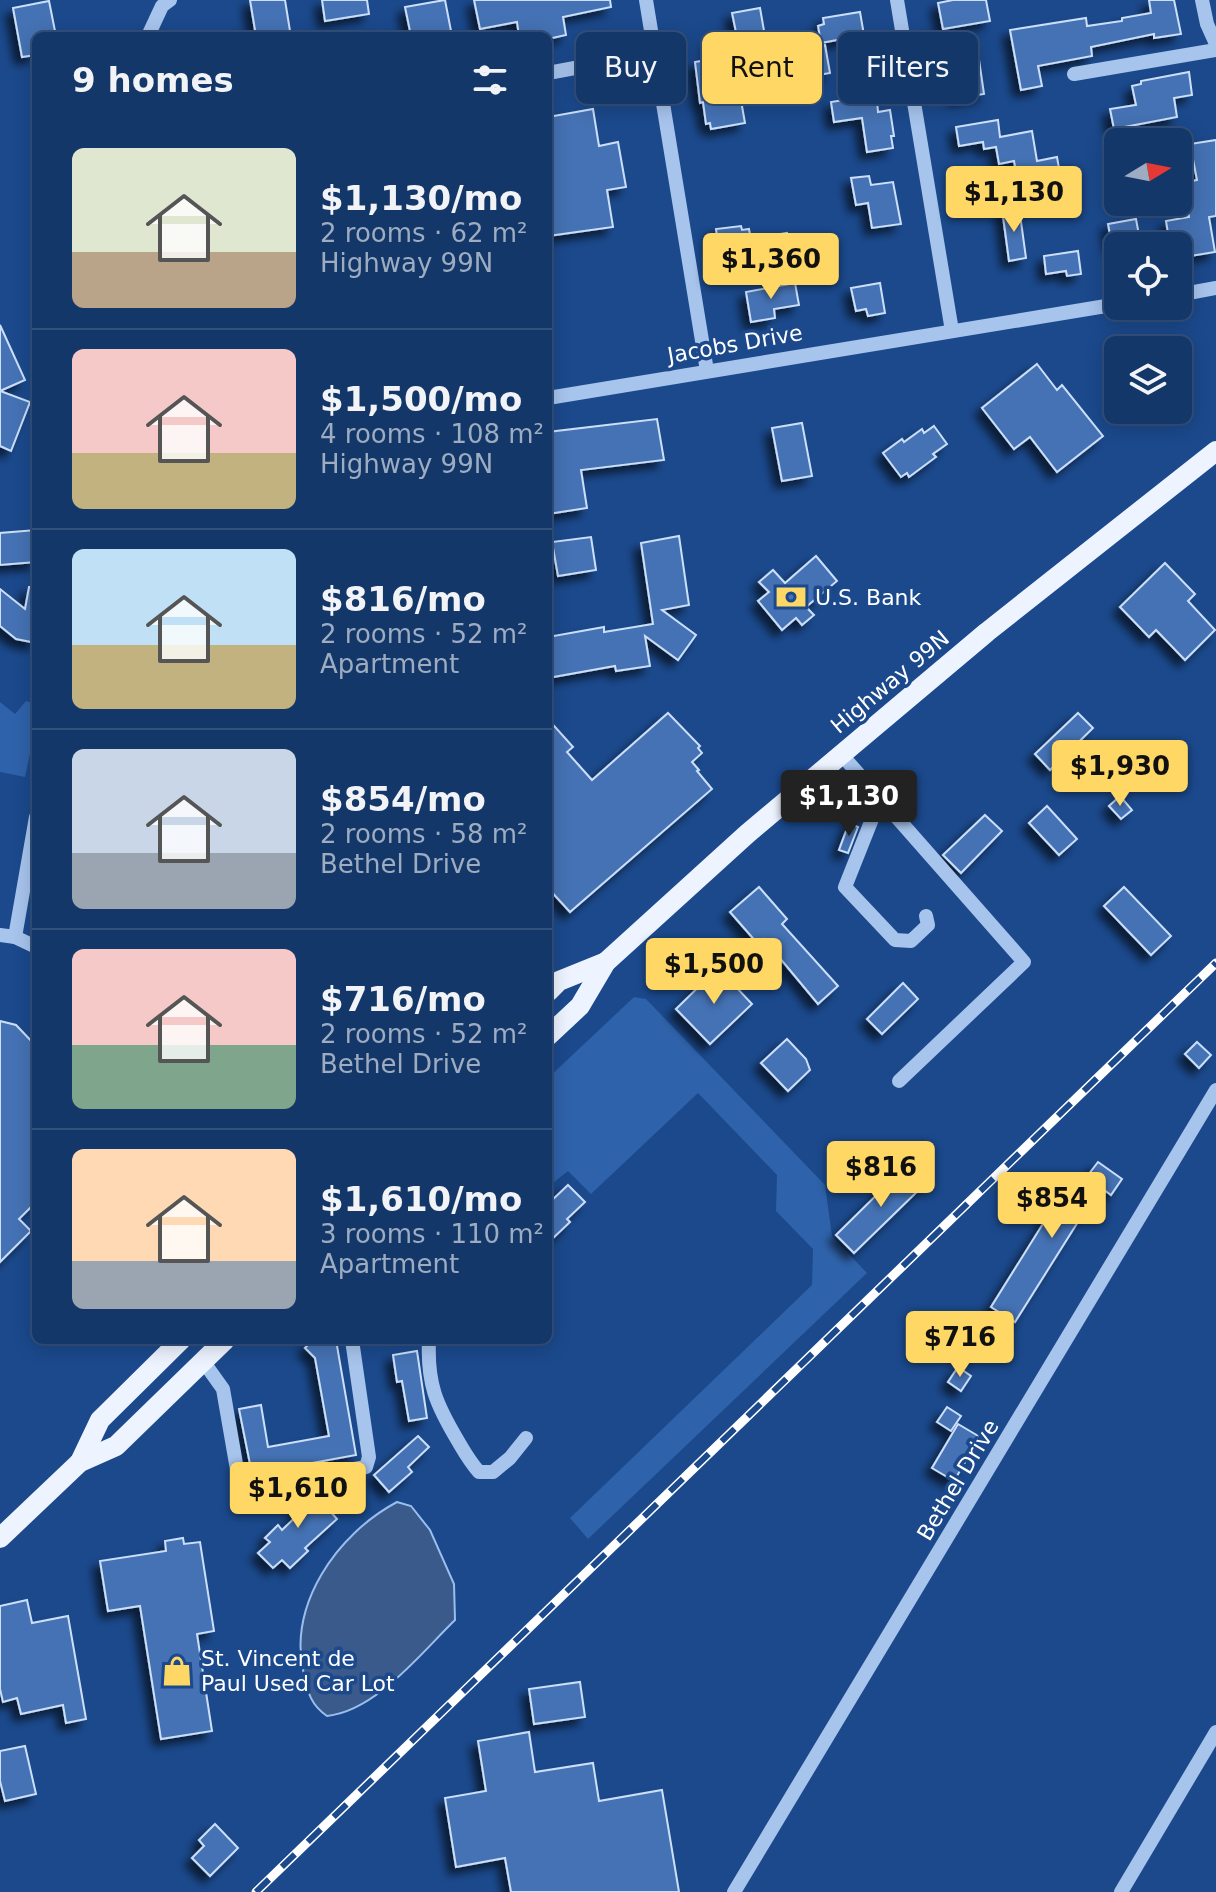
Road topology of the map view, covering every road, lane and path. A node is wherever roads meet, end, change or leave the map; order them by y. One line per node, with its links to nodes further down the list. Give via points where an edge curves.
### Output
1 (170, 0): 6 (street)
2 (646, 0): 7 (street)
3 (897, 0): 16 (street)
4 (1202, 0): 5 (street)
5 (1212, 21): 8 (street)
6 (150, 32)
7 (651, 32)
8 (1216, 47): 11 (street)
9 (576, 68): 10 (street)
10 (552, 72)
11 (1074, 74)
12 (663, 104): 17 (street)
13 (1216, 288): 14 (street)
14 (1192, 292)
15 (1104, 306): 16 (street, Jacobs Drive)
16 (952, 331): 17 (street, Jacobs Drive)
17 (707, 371): 18 (street, Jacobs Drive)
18 (552, 397)
19 (1216, 451): 20 (main road, Highway 99N)
20 (841, 754): 21 (street); 26 (main road, Highway 99N)
21 (880, 799): 23 (street, via 845,887 895,940 911,941 928,925); 29 (street, via 1024,962)
22 (32, 838): 24 (street)
23 (926, 916)
24 (8, 936): 25 (street)
25 (32, 945)
26 (606, 962): 27 (main road, Highway 99N); 28 (main road, Highway 99N, via 580,1006)
27 (552, 988)
28 (552, 1032)
29 (899, 1081)
30 (1216, 1090): 40 (street, Bethel Drive)
31 (177, 1344): 37 (main road, via 100,1420)
32 (221, 1344): 35 (main road)
33 (353, 1344): 35 (street, via 369,1457 366,1467 252,1487 239,1481 223,1389)
34 (429, 1344): 36 (street, via 428,1369 440,1413 479,1472 493,1472)
35 (203, 1361): 37 (main road, via 116,1446)
36 (526, 1438)
37 (80, 1462): 38 (main road)
38 (0, 1538)
39 (1216, 1732): 41 (street)
40 (734, 1892)
41 (1121, 1892)

